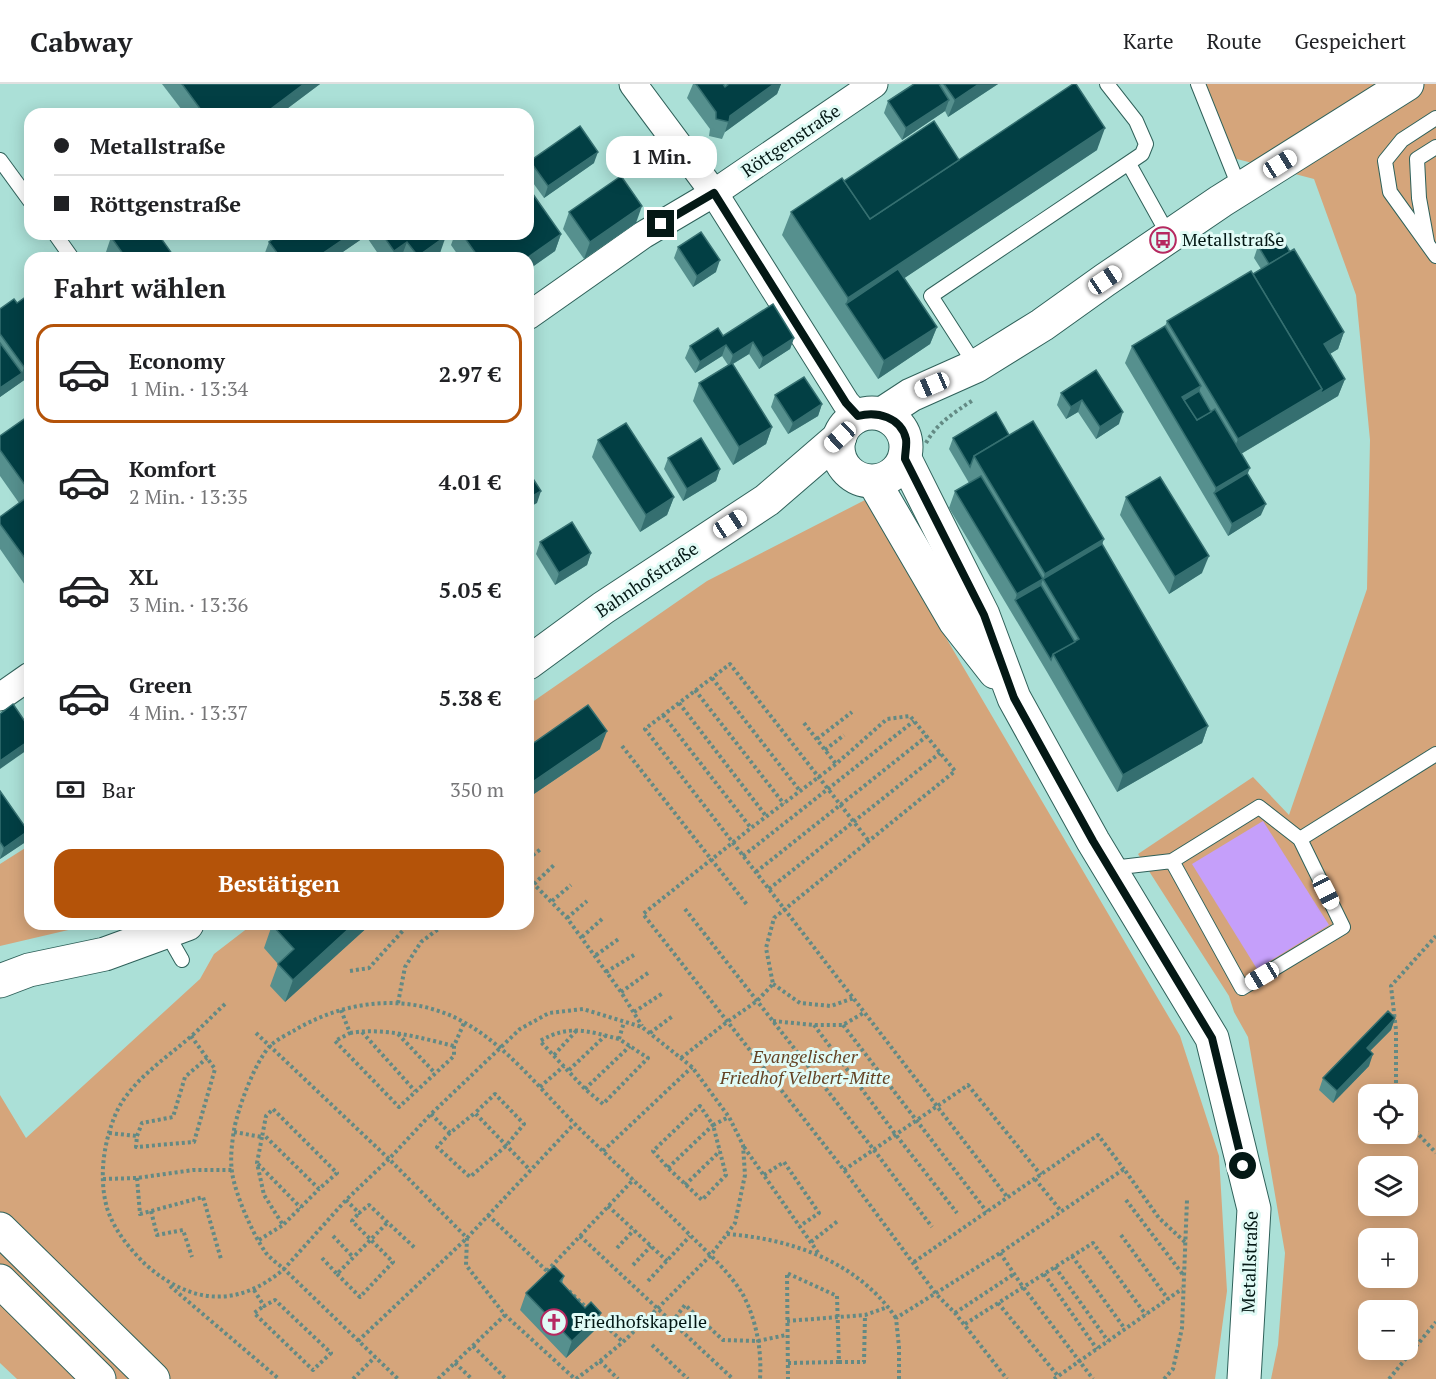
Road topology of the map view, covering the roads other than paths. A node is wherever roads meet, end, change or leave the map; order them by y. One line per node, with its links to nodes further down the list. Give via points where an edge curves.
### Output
1 (633, 84): 11 (street, Metallstraße)
2 (874, 84): 11 (street, Röttgenstraße)
3 (1107, 84): 9 (lane, via 1136,121 1146,144 1142,154)
4 (1198, 84): 12 (lane)
5 (1407, 84): 12 (main road, Bahnhofstraße)
6 (1436, 118): 14 (lane, via 1402,140 1386,161 1390,192)
7 (1436, 147): 14 (lane, via 1417,159 1419,198)
8 (0, 160): 10 (lane)
9 (1129, 164): 13 (lane); 16 (lane, via 932,296)
10 (24, 193)
11 (714, 193): 15 (street, Röttgenstraße, via 643,235); 17 (street, Metallstraße, via 846,403)
12 (1231, 195): 13 (main road, Bahnhofstraße)
13 (1169, 236): 16 (main road, Bahnhofstraße, via 1042,326)
14 (1432, 251)
15 (534, 312)
16 (976, 366): 17 (main road, Bahnhofstraße, via 923,414)
17 (877, 431): 18 (main road, Metallstraße, via 838,452); 18 (main road, Bahnhofstraße, via 892,476); 19 (main road, Bahnhofstraße); 23 (main road, Metallstraße, via 984,615)
18 (860, 475): 19 (main road, Bahnhofstraße); 23 (main road, Metallstraße, via 956,621)
19 (767, 500): 20 (main road, Bahnhofstraße, via 603,608)
20 (534, 659)
21 (24, 680): 22 (street)
22 (0, 697)
23 (1014, 698): 27 (main road, Metallstraße)
24 (1436, 754): 25 (lane)
25 (1300, 839): 26 (lane, via 1259,807); 26 (lane, via 1343,927 1242,988)
26 (1172, 861): 27 (lane)
27 (1110, 869): 36 (main road, Metallstraße, via 1212,1038 1254,1209)
28 (178, 939): 29 (main road)
29 (105, 954): 30 (main road, via 29,970); 31 (main road)
30 (0, 981)
31 (0, 1001)
32 (0, 1229): 35 (main road)
33 (0, 1281): 34 (main road)
34 (99, 1379)
35 (153, 1379)
36 (1244, 1379)

